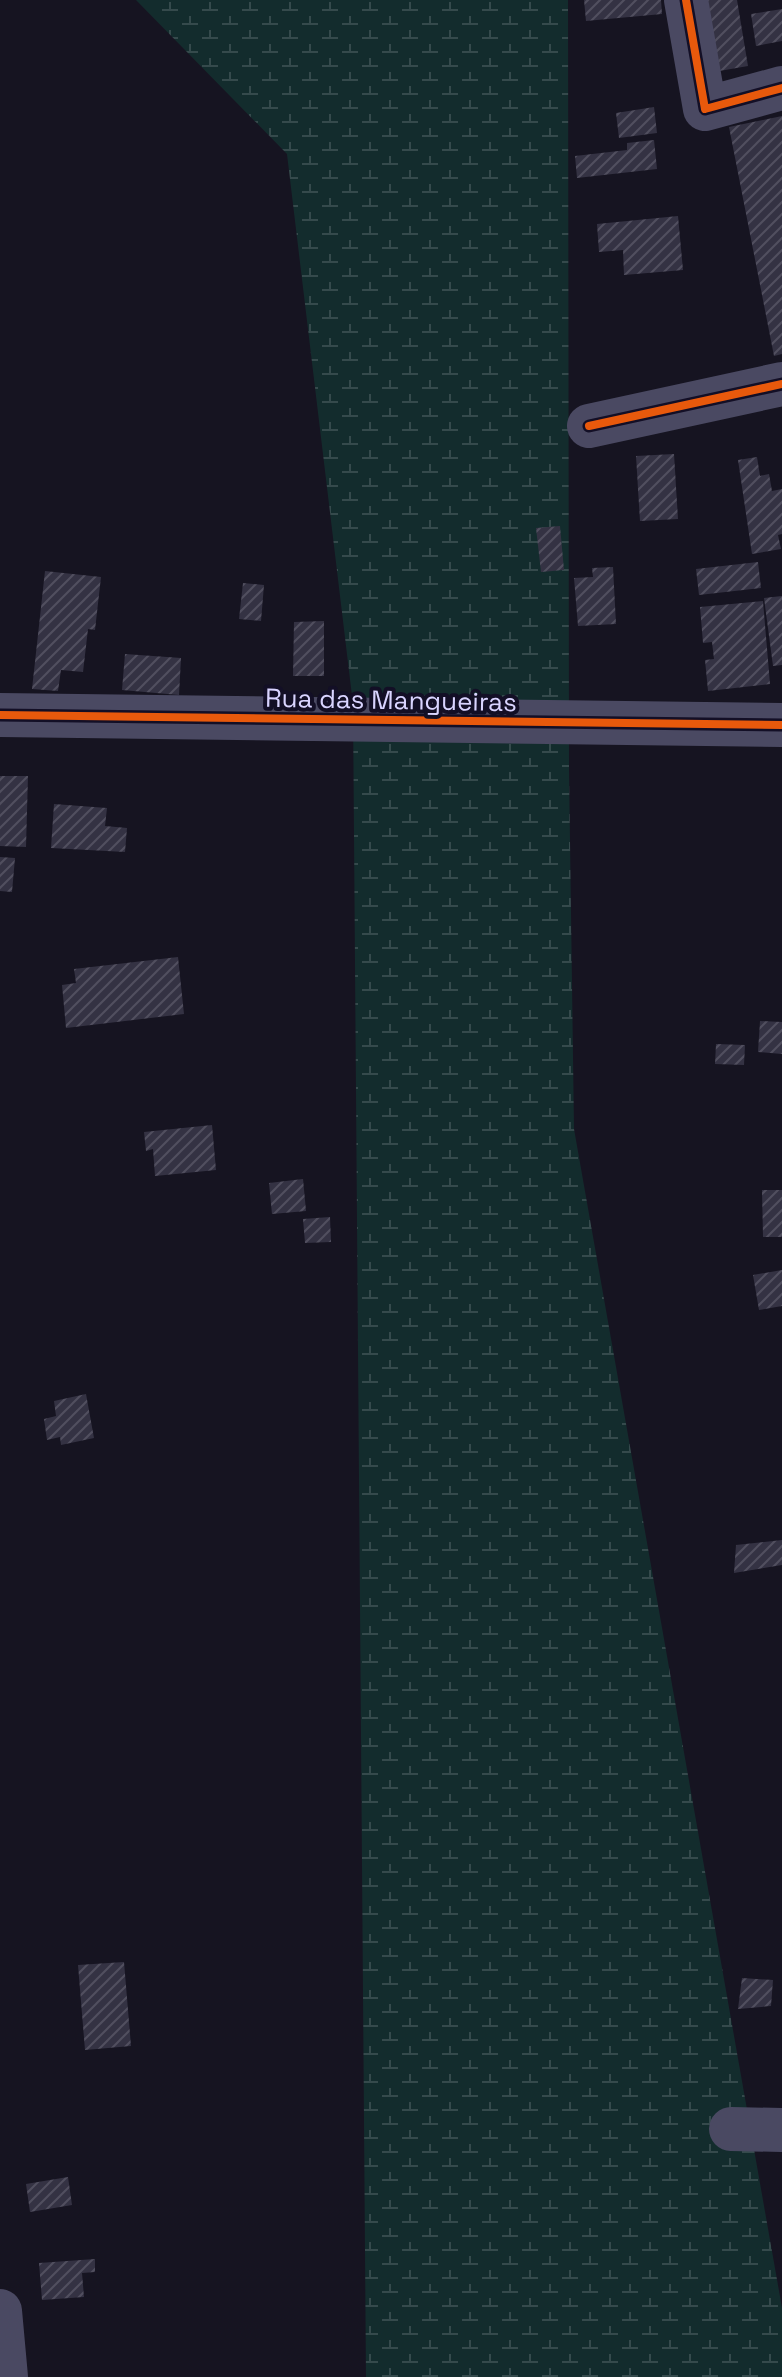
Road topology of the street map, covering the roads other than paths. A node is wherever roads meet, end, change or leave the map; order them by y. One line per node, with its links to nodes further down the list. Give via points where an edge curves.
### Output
1 (686, 0): 2 (street, via 705,109)
2 (782, 88)
3 (782, 384): 4 (street)
4 (589, 426)
5 (0, 715): 6 (street, Rua das Mangueiras)
6 (782, 725)
7 (731, 2129): 8 (street)
8 (782, 2130)
9 (0, 2311): 10 (street)
10 (6, 2377)

